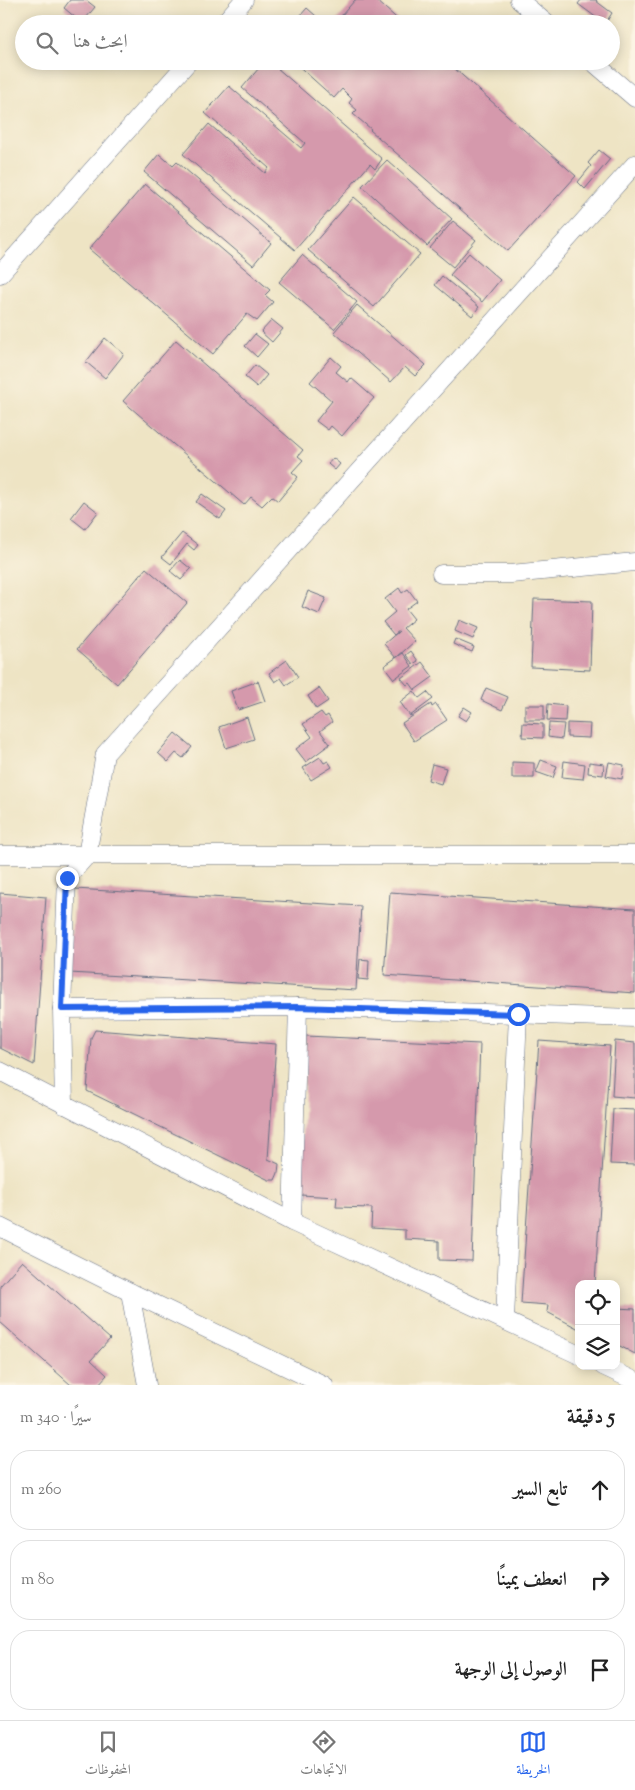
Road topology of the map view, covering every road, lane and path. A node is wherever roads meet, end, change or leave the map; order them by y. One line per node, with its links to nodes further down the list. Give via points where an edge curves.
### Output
1 (244, 0): 3 (street)
2 (519, 0): 4 (street)
3 (231, 15)
4 (536, 15)
5 (182, 70): 9 (street)
6 (602, 70): 7 (street)
7 (635, 98)
8 (635, 164): 14 (street, via 105,754)
9 (0, 274)
10 (635, 562): 11 (street, via 511,574)
11 (441, 574)
12 (0, 855): 14 (street)
13 (635, 855): 14 (street)
14 (87, 856): 16 (street, via 67,878)
15 (298, 1007): 16 (street); 17 (street); 21 (street)
16 (62, 1009): 20 (street)
17 (518, 1014): 18 (street); 24 (street)
18 (635, 1018)
19 (0, 1071): 20 (street)
20 (64, 1104): 21 (street)
21 (292, 1222): 24 (street)
22 (0, 1227): 23 (street)
23 (130, 1292): 28 (street); 29 (street)
24 (505, 1320): 25 (street)
25 (575, 1353)
26 (612, 1370): 27 (street)
27 (635, 1381)
28 (147, 1385)
29 (324, 1385)

